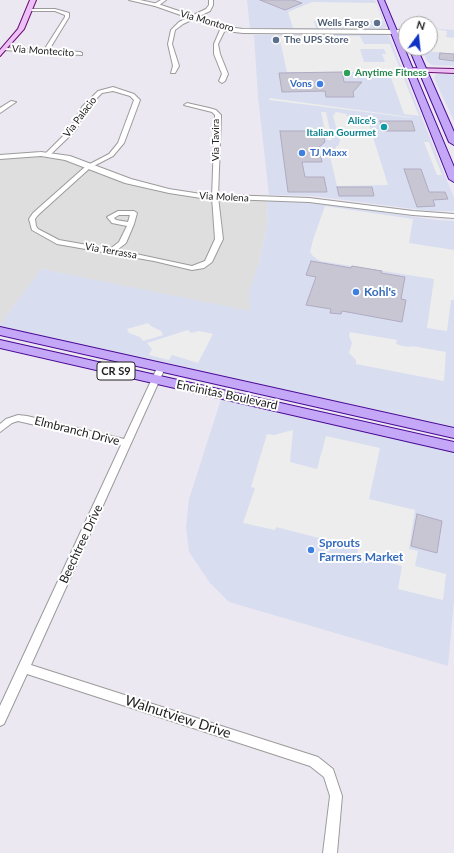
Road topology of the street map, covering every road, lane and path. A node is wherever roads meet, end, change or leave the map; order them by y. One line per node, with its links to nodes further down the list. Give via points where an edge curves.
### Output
1 (33, 0): 9 (main road)
2 (132, 0): 8 (street, Via Montoro)
3 (164, 0): 8 (street)
4 (212, 0): 10 (street, via 208,10)
5 (381, 0): 12 (main road)
6 (385, 0): 7 (main road)
7 (392, 4)
8 (156, 5): 10 (street, Via Montoro)
9 (28, 10): 14 (main road, via 21,29); 15 (street, via 55,10 67,14)
10 (193, 18): 11 (street, Via Montoro); 22 (street, via 173,30 170,44 176,66)
11 (226, 29): 12 (street, Via Montoro, via 263,32); 23 (street, via 222,31 216,44 225,74)
12 (395, 32): 13 (street, Via Montoro); 19 (main road)
13 (398, 32)
14 (6, 49): 15 (street, Via Montecito); 16 (main road)
15 (46, 51): 17 (street, Via Montecito)
16 (0, 54)
17 (80, 54)
18 (416, 56): 20 (main road)
19 (410, 70): 20 (main road); 27 (main road)
20 (422, 70): 21 (main road); 28 (main road)
21 (454, 71)
22 (173, 72)
23 (222, 81)
24 (13, 102): 26 (street)
25 (187, 105): 34 (street, Via Tavira, via 214,111 218,115)
26 (0, 111)
27 (437, 138): 30 (main road, via 447,142); 33 (main road)
28 (454, 142)
29 (48, 154): 31 (street, Via Molena); 32 (street, Via Molena, via 68,158); 32 (street, Via Palacio, via 74,129 84,108 100,92 106,89 132,95 137,100 121,143 111,155)
30 (454, 156)
31 (0, 157)
32 (88, 167): 34 (street, Via Molena, via 151,187); 37 (street, Via Terrassa, via 35,214 32,219 33,226 35,230 57,242)
33 (454, 179)
34 (215, 197): 35 (street, Via Molena, via 309,200); 37 (street, Via Terrassa, via 219,239 208,262 201,266 192,268)
35 (454, 216)
36 (131, 224): 37 (street, via 122,243)
37 (111, 252)
38 (0, 331): 40 (main road, Encinitas Boulevard / CR S9)
39 (0, 344): 40 (main road, Encinitas Boulevard / CR S9)
40 (158, 374): 41 (main road, Encinitas Boulevard / CR S9); 42 (main road, Encinitas Boulevard / CR S9); 45 (street, Beechtree Drive)
41 (233, 396): 42 (main road, via 240,391 279,399); 46 (main road, Encinitas Boulevard / CR S9)
42 (302, 398): 44 (main road, Encinitas Boulevard / CR S9)
43 (0, 429): 45 (street, Elmbranch Drive, via 8,421 18,418)
44 (454, 433)
45 (127, 443): 47 (street, Beechtree Drive)
46 (454, 447)
47 (24, 668): 48 (street, Beechtree Drive); 49 (street, Walnutview Drive, via 314,761 329,773 336,796)
48 (0, 720)
49 (330, 853)

